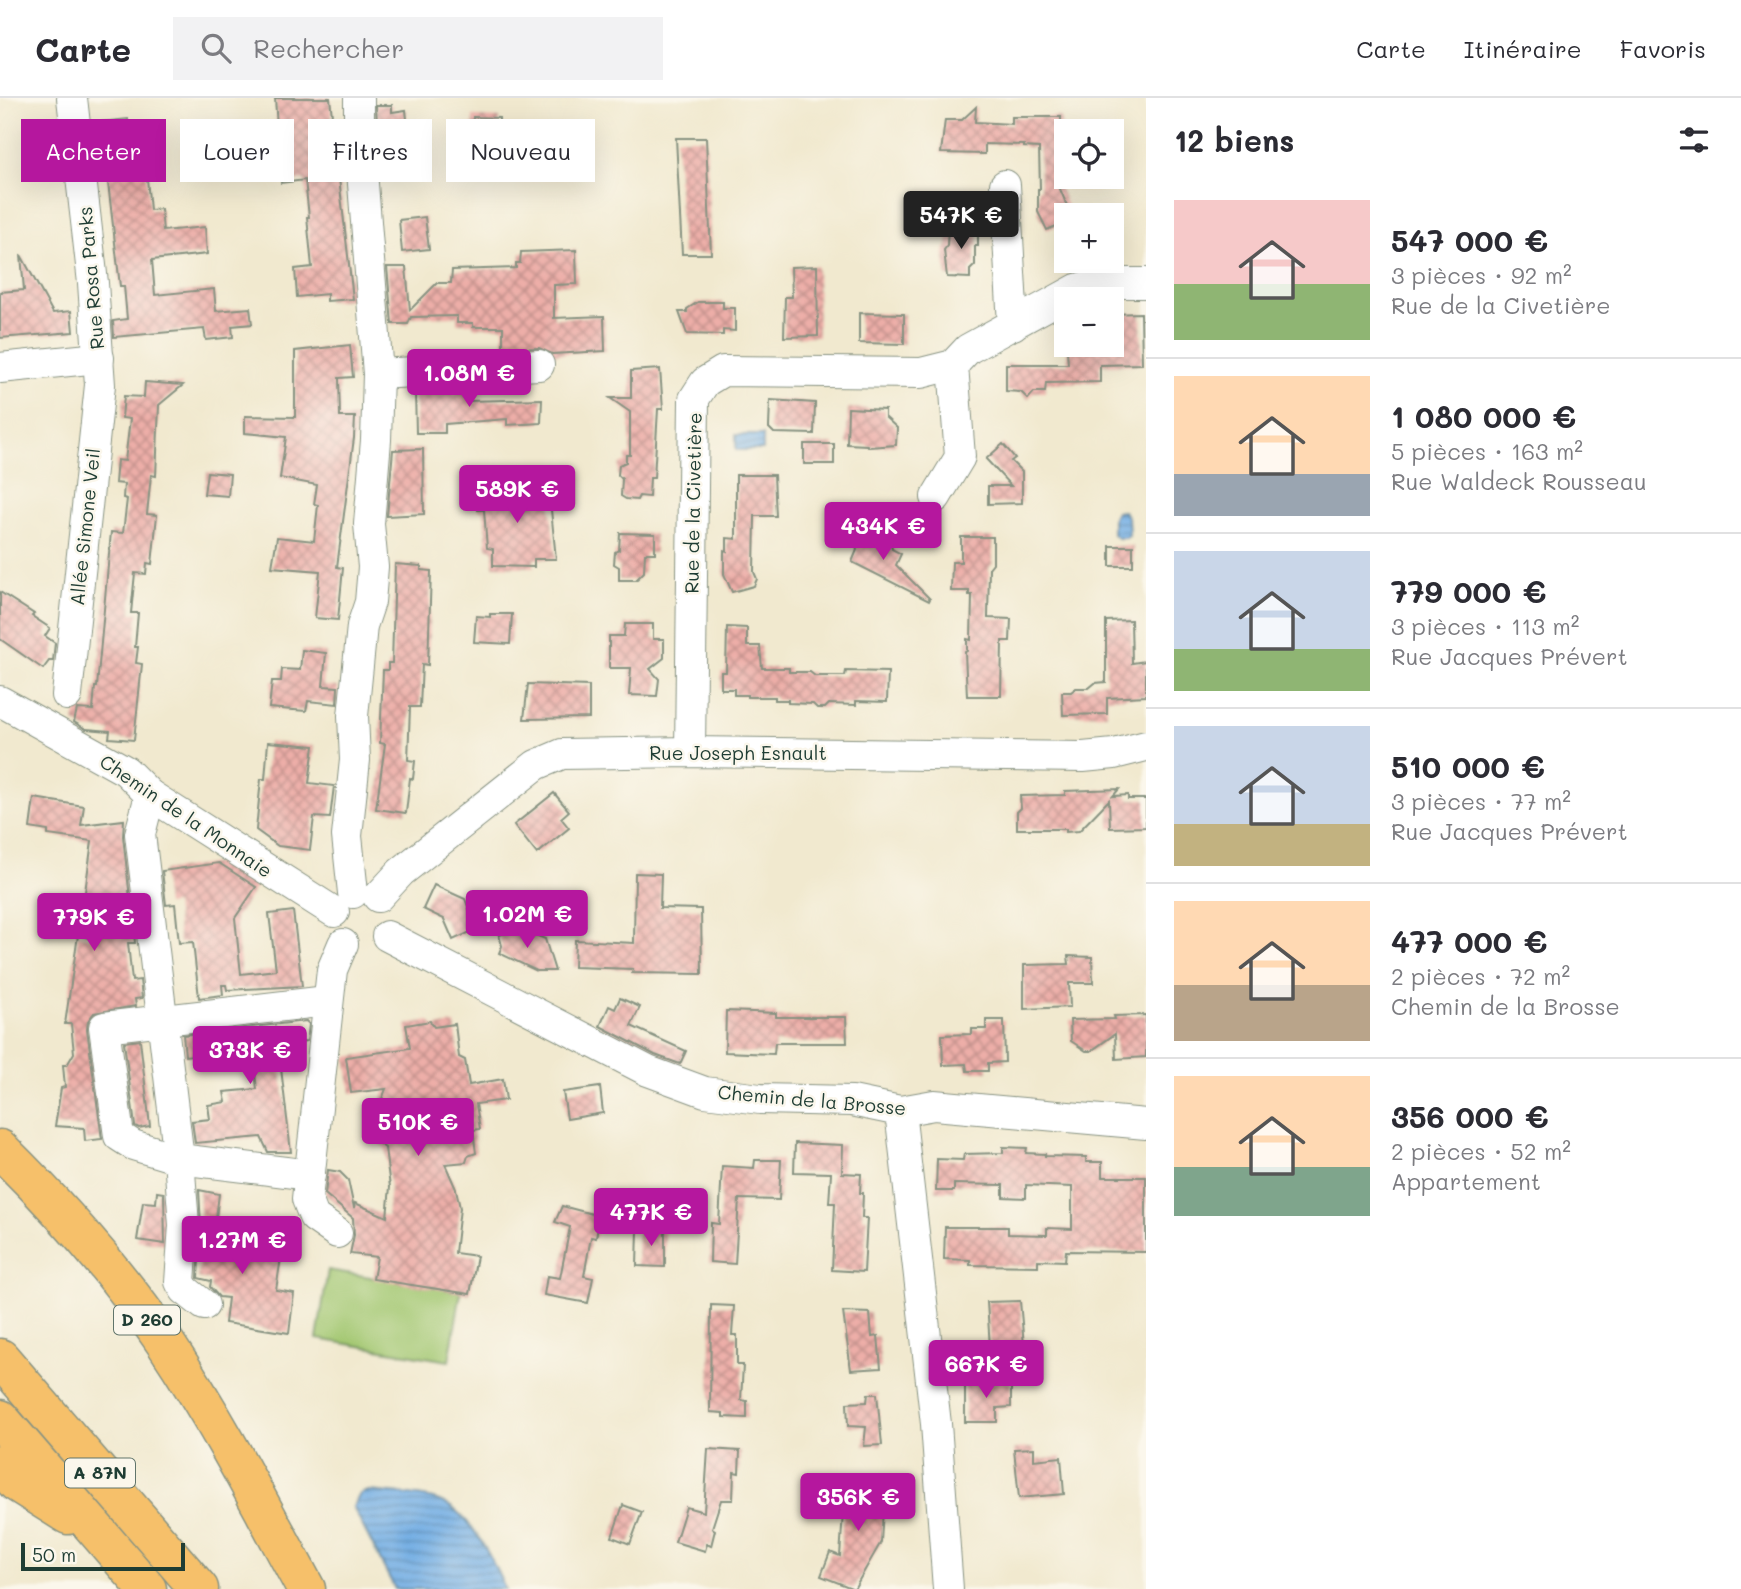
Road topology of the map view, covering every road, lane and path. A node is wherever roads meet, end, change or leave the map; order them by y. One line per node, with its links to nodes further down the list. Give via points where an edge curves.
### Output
1 (72, 98): 6 (street, Rue Rosa Parks)
2 (359, 98): 10 (street)
3 (1004, 185): 5 (street)
4 (1146, 282): 5 (street, Rue de la Civetière, via 1077,289)
5 (1013, 325): 8 (street, Rue de la Civetière, via 968,349)
6 (99, 358): 9 (street, Rue Rosa Parks); 12 (street, Allée Simone Veil, via 100,386)
7 (539, 365): 10 (street)
8 (953, 365): 11 (street, via 960,457); 15 (street, Rue de la Civetière, via 921,373 723,372 705,383 694,400)
9 (0, 368)
10 (378, 374): 17 (street, via 369,524 373,567 353,716 355,760 347,836)
11 (936, 497)
12 (67, 695)
13 (0, 701): 16 (street, Chemin de la Monnaie, via 126,771)
14 (1146, 746): 15 (street, Rue Joseph Esnault, via 1083,757)
15 (690, 752): 17 (street, Rue Joseph Esnault, via 562,754 536,765 401,872)
16 (150, 795): 17 (street, Chemin de la Monnaie); 21 (street, via 140,834)
17 (355, 901): 18 (street, via 389,911); 19 (street, via 334,930)
18 (387, 936): 19 (street, via 372,949); 22 (street, Chemin de la Brosse, via 648,1071 705,1091 852,1101)
19 (343, 944): 20 (street, via 331,970)
20 (327, 1001): 21 (street); 26 (street)
21 (163, 1020): 25 (street); 25 (street, via 104,1027 119,1136)
22 (900, 1111): 23 (street, Chemin de la Brosse, via 934,1105); 36 (street, via 936,1424)
23 (1146, 1124)
24 (0, 1149): 35 (highway, D 260, via 99,1255 164,1342 223,1434)
25 (179, 1159): 26 (street); 28 (street, via 184,1224 180,1282)
26 (310, 1175): 27 (street, via 307,1199 314,1217)
27 (337, 1233)
28 (204, 1305)
29 (0, 1358): 34 (highway, A 87N)
30 (0, 1419): 32 (highway, A 87N)
31 (0, 1464): 32 (highway, via 17,1483)
32 (103, 1538): 33 (highway, A 87N)
33 (147, 1589)
34 (199, 1589)
35 (306, 1589)
36 (948, 1589)

